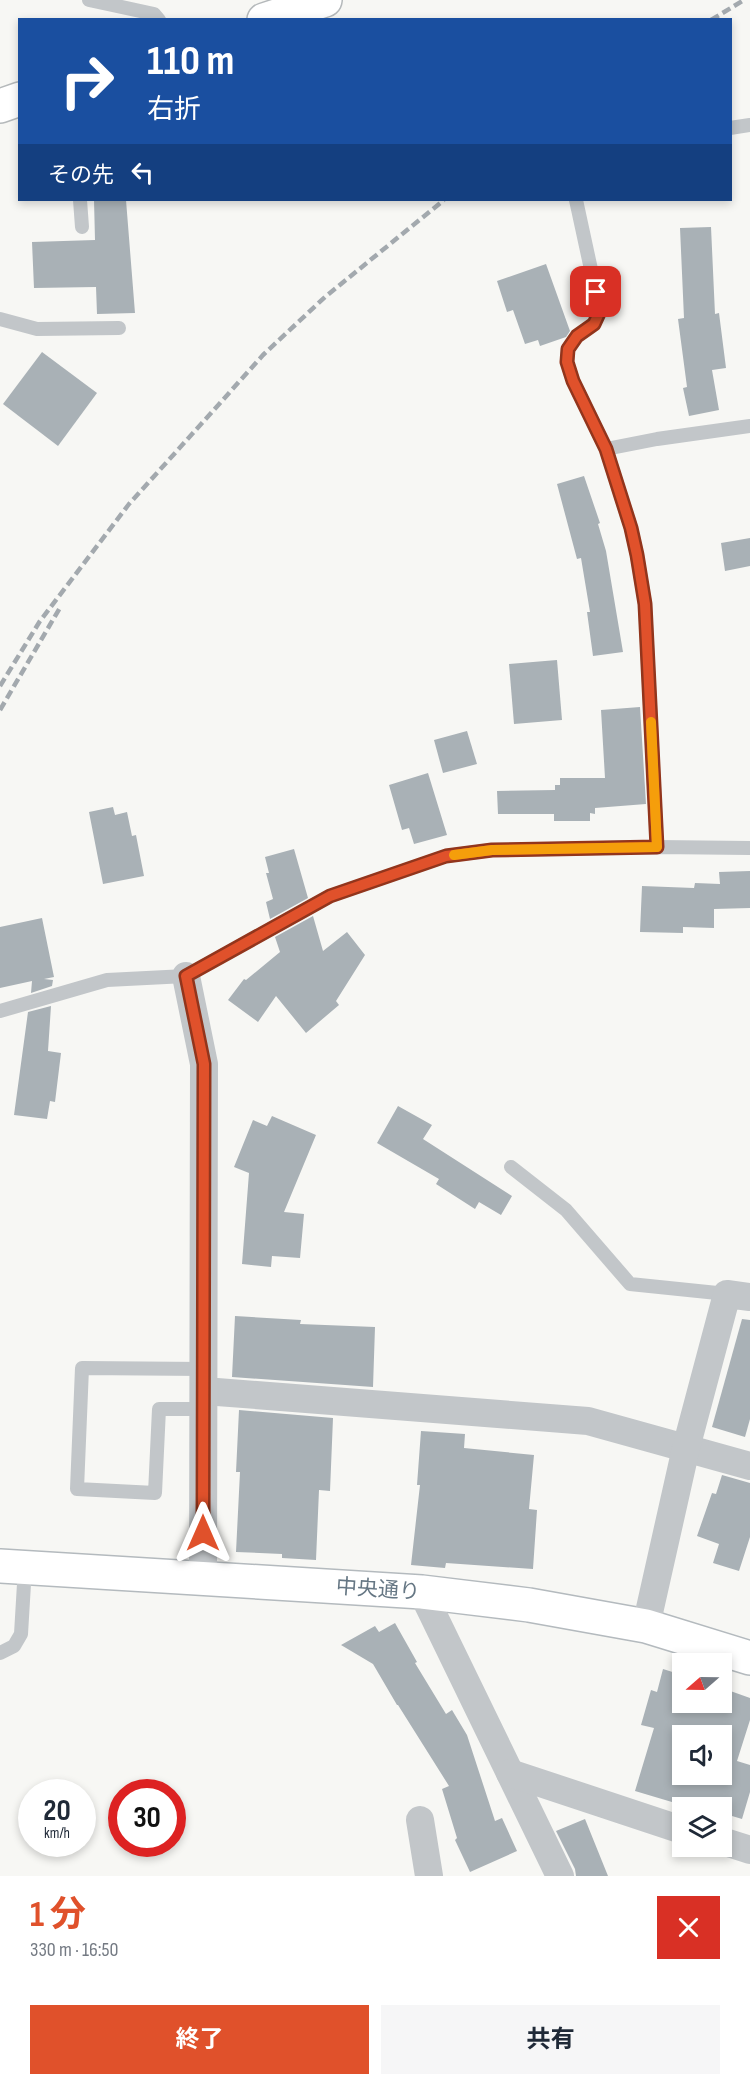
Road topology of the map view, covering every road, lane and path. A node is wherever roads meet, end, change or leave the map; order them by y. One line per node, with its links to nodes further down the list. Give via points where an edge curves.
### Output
1 (89, 0): 3 (lane, via 154,14)
2 (325, 0): 4 (main road)
3 (157, 18)
4 (270, 18)
5 (18, 100): 6 (main road)
6 (0, 106)
7 (750, 125): 8 (lane)
8 (732, 128)
9 (80, 201): 11 (lane)
10 (576, 201): 15 (lane, via 600,311 594,324 577,336 568,349 567,362)
11 (82, 227)
12 (0, 319): 13 (lane, via 37,329)
13 (119, 328)
14 (750, 426): 15 (lane)
15 (606, 449): 16 (lane, via 631,528 645,604)
16 (657, 847): 17 (lane); 18 (lane, via 492,850 446,856 330,896)
17 (750, 848)
18 (186, 976): 19 (lane, via 107,980); 22 (street, via 204,1064)
19 (0, 1011)
20 (511, 1167): 21 (lane, via 566,1210 630,1284)
21 (738, 1296): 23 (street)
22 (204, 1390): 22 (lane, via 159,1409 155,1493 77,1489 82,1368); 23 (street, via 588,1421); 26 (street)
23 (686, 1448): 24 (street); 28 (street)
24 (750, 1466)
25 (13, 1567): 26 (main road, 中央通り); 29 (lane, via 21,1634 14,1646)
26 (203, 1578): 27 (main road, 中央通り)
27 (422, 1592): 28 (main road, 中央通り, via 529,1605); 31 (street)
28 (646, 1626): 30 (main road, 中央通り)
29 (0, 1653)
30 (750, 1658)
31 (510, 1773): 33 (street); 37 (street)
32 (420, 1820): 36 (street)
33 (672, 1827)
34 (732, 1844): 35 (street)
35 (750, 1850)
36 (429, 1876)
37 (560, 1876)

